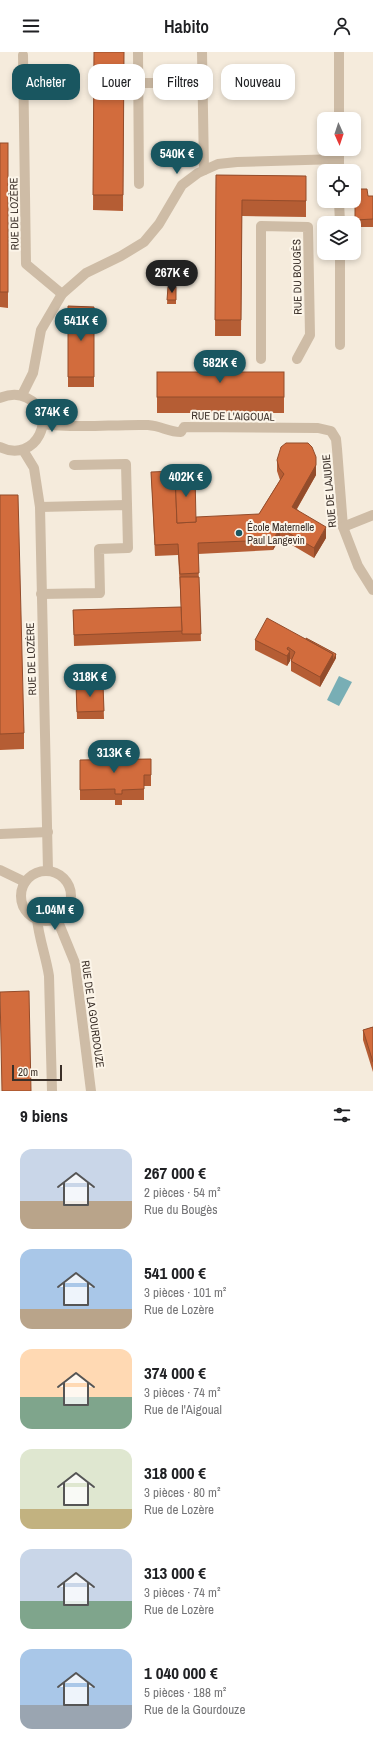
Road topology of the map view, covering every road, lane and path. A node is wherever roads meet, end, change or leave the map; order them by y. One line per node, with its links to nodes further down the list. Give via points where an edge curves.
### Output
1 (138, 52): 5 (street)
2 (202, 52): 6 (street)
3 (339, 52): 9 (street)
4 (24, 55): 16 (street, RUE DE LOZÈRE, via 26,264)
5 (138, 64)
6 (202, 64)
7 (138, 100): 14 (street)
8 (202, 100): 13 (street)
9 (339, 112)
10 (339, 156): 11 (street)
11 (339, 160): 12 (street); 13 (street, via 237,162 218,164)
12 (339, 164)
13 (204, 170): 16 (street, via 182,185 159,224 144,242 86,273)
14 (138, 184)
15 (340, 260): 17 (street)
16 (62, 294): 20 (street, via 41,330 33,373)
17 (340, 345)
18 (261, 359): 19 (street, RUE DU BOUGÈS, via 261,226 308,227 310,335)
19 (297, 359)
20 (22, 395): 21 (street, via 14,394); 22 (street, via 38,406)
21 (0, 398)
22 (43, 424): 23 (street, RUE DE L'AIGOUAL, via 63,427 147,425 162,426 171,432 181,432 184,428 318,428); 25 (street, via 37,440)
23 (331, 431): 30 (street, RUE DE LAJUDIE, via 336,439)
24 (0, 447): 25 (street, via 15,451)
25 (23, 450): 28 (street, RUE DE LOZÈRE, via 34,468)
26 (74, 465): 27 (street, via 126,464)
27 (127, 505): 28 (street); 32 (street, via 128,548 99,549 100,593)
28 (40, 507): 32 (street, RUE DE LOZÈRE)
29 (373, 515): 30 (street)
30 (343, 527): 31 (street, RUE DE LAJUDIE, via 358,566)
31 (373, 590)
32 (41, 594): 33 (street, RUE DE LOZÈRE)
33 (48, 832): 34 (street); 36 (street, RUE DE LOZÈRE)
34 (0, 834)
35 (0, 870): 37 (street)
36 (48, 871): 37 (street, via 40,872); 39 (street, via 63,878 71,893 68,909)
37 (25, 882): 38 (street, via 21,893 22,905)
38 (37, 919): 39 (street); 40 (street, via 49,976)
39 (57, 919): 41 (street, RUE DE LA GOURDOUZE, via 76,963)
40 (52, 1091)
41 (91, 1091)

